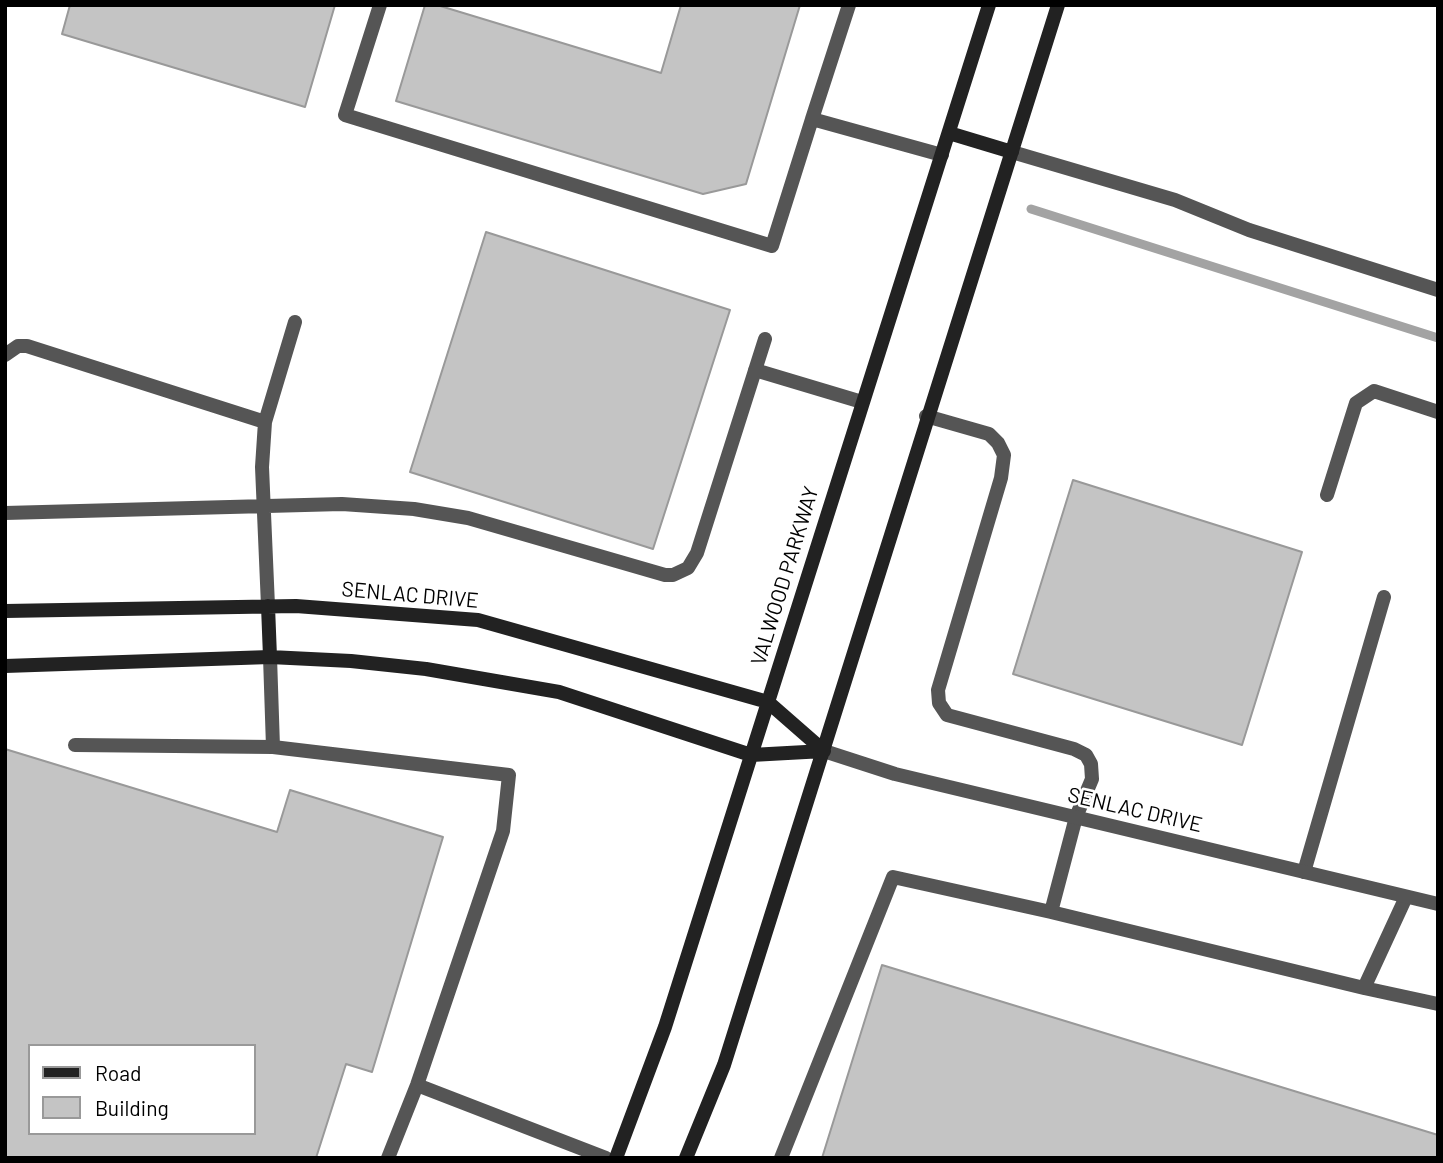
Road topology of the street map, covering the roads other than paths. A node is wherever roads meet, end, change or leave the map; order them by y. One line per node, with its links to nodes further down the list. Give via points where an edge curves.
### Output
1 (380, 5): 5 (street, via 345,115 772,246)
2 (849, 5): 5 (street)
3 (989, 5): 6 (main road, VALWOOD PARKWAY)
4 (1058, 5): 7 (main road)
5 (812, 119): 8 (street)
6 (949, 133): 7 (main road); 8 (main road, VALWOOD PARKWAY)
7 (1012, 152): 9 (street, via 1175,200 1249,230); 16 (main road)
8 (942, 155): 14 (main road, VALWOOD PARKWAY)
9 (1438, 290)
10 (295, 323): 17 (street)
11 (765, 339): 13 (street)
12 (5, 355): 17 (street, via 27,346)
13 (755, 370): 14 (street); 19 (street, via 697,553 688,568 673,575 468,518 365,505)
14 (862, 402): 26 (main road, VALWOOD PARKWAY)
15 (1438, 412): 18 (street, via 1374,391 1356,403)
16 (926, 416): 29 (main road); 31 (street, via 989,434 1004,455 938,690 939,703 947,715 1086,755 1091,779)
17 (265, 422): 19 (street)
18 (1326, 495)
19 (263, 505): 20 (street); 22 (street)
20 (5, 513)
21 (1384, 597): 32 (street)
22 (268, 606): 23 (main road, SENLAC DRIVE); 24 (main road); 26 (main road, SENLAC DRIVE, via 478,620)
23 (5, 611)
24 (270, 657): 25 (main road, SENLAC DRIVE); 28 (street); 30 (main road, SENLAC DRIVE, via 426,669 559,692)
25 (5, 666)
26 (768, 702): 29 (main road, SENLAC DRIVE); 30 (main road, VALWOOD PARKWAY)
27 (75, 746): 28 (street)
28 (273, 747): 38 (street, via 509,775 503,831)
29 (824, 751): 30 (main road, SENLAC DRIVE); 31 (street, SENLAC DRIVE, via 895,774); 42 (main road, via 724,1065)
30 (751, 755): 41 (main road, VALWOOD PARKWAY, via 665,1027)
31 (1076, 817): 32 (street, SENLAC DRIVE); 35 (street)
32 (1304, 872): 33 (street, SENLAC DRIVE)
33 (1406, 897): 34 (street, SENLAC DRIVE); 36 (street)
34 (1438, 904)
35 (1051, 912): 36 (street); 43 (street, via 893,877)
36 (1364, 988): 37 (street)
37 (1438, 1004)
38 (417, 1085): 39 (street); 40 (street)
39 (388, 1158)
40 (607, 1158)
41 (616, 1158)
42 (686, 1158)
43 (781, 1158)

